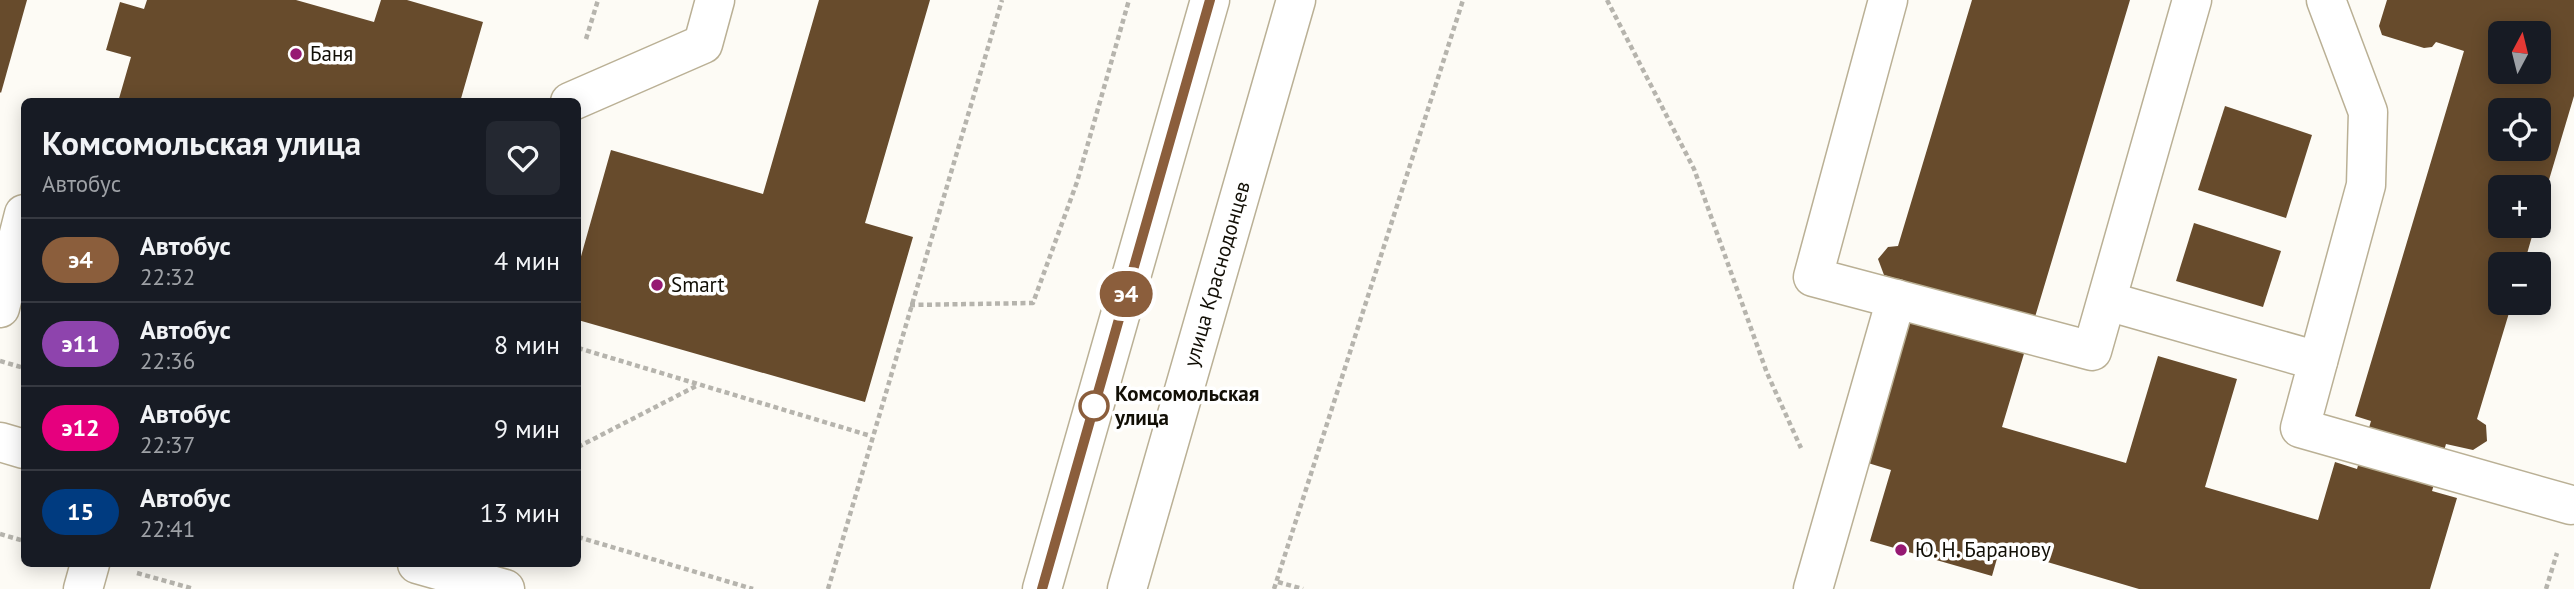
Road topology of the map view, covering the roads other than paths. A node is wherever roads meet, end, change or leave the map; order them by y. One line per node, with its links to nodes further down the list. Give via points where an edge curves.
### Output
1 (715, 0): 7 (main road, via 703,44)
2 (1210, 0): 20 (main road)
3 (1296, 0): 21 (main road, улица Краснодонцев)
4 (1888, 0): 9 (main road, via 1813,277)
5 (2192, 0): 10 (main road)
6 (2326, 0): 12 (main road, via 2368,112 2365,186)
7 (579, 98)
8 (21, 226): 11 (main road)
9 (1896, 299): 10 (main road, via 2092,351); 22 (main road)
10 (2106, 301): 12 (main road)
11 (0, 308)
12 (2318, 361): 15 (main road, via 2300,428)
13 (0, 442): 14 (main road)
14 (21, 448)
15 (2571, 505)
16 (89, 567): 18 (main road)
17 (428, 567): 19 (main road)
18 (83, 589)
19 (505, 589)
20 (1042, 589)
21 (1127, 589)
22 (1813, 589)

